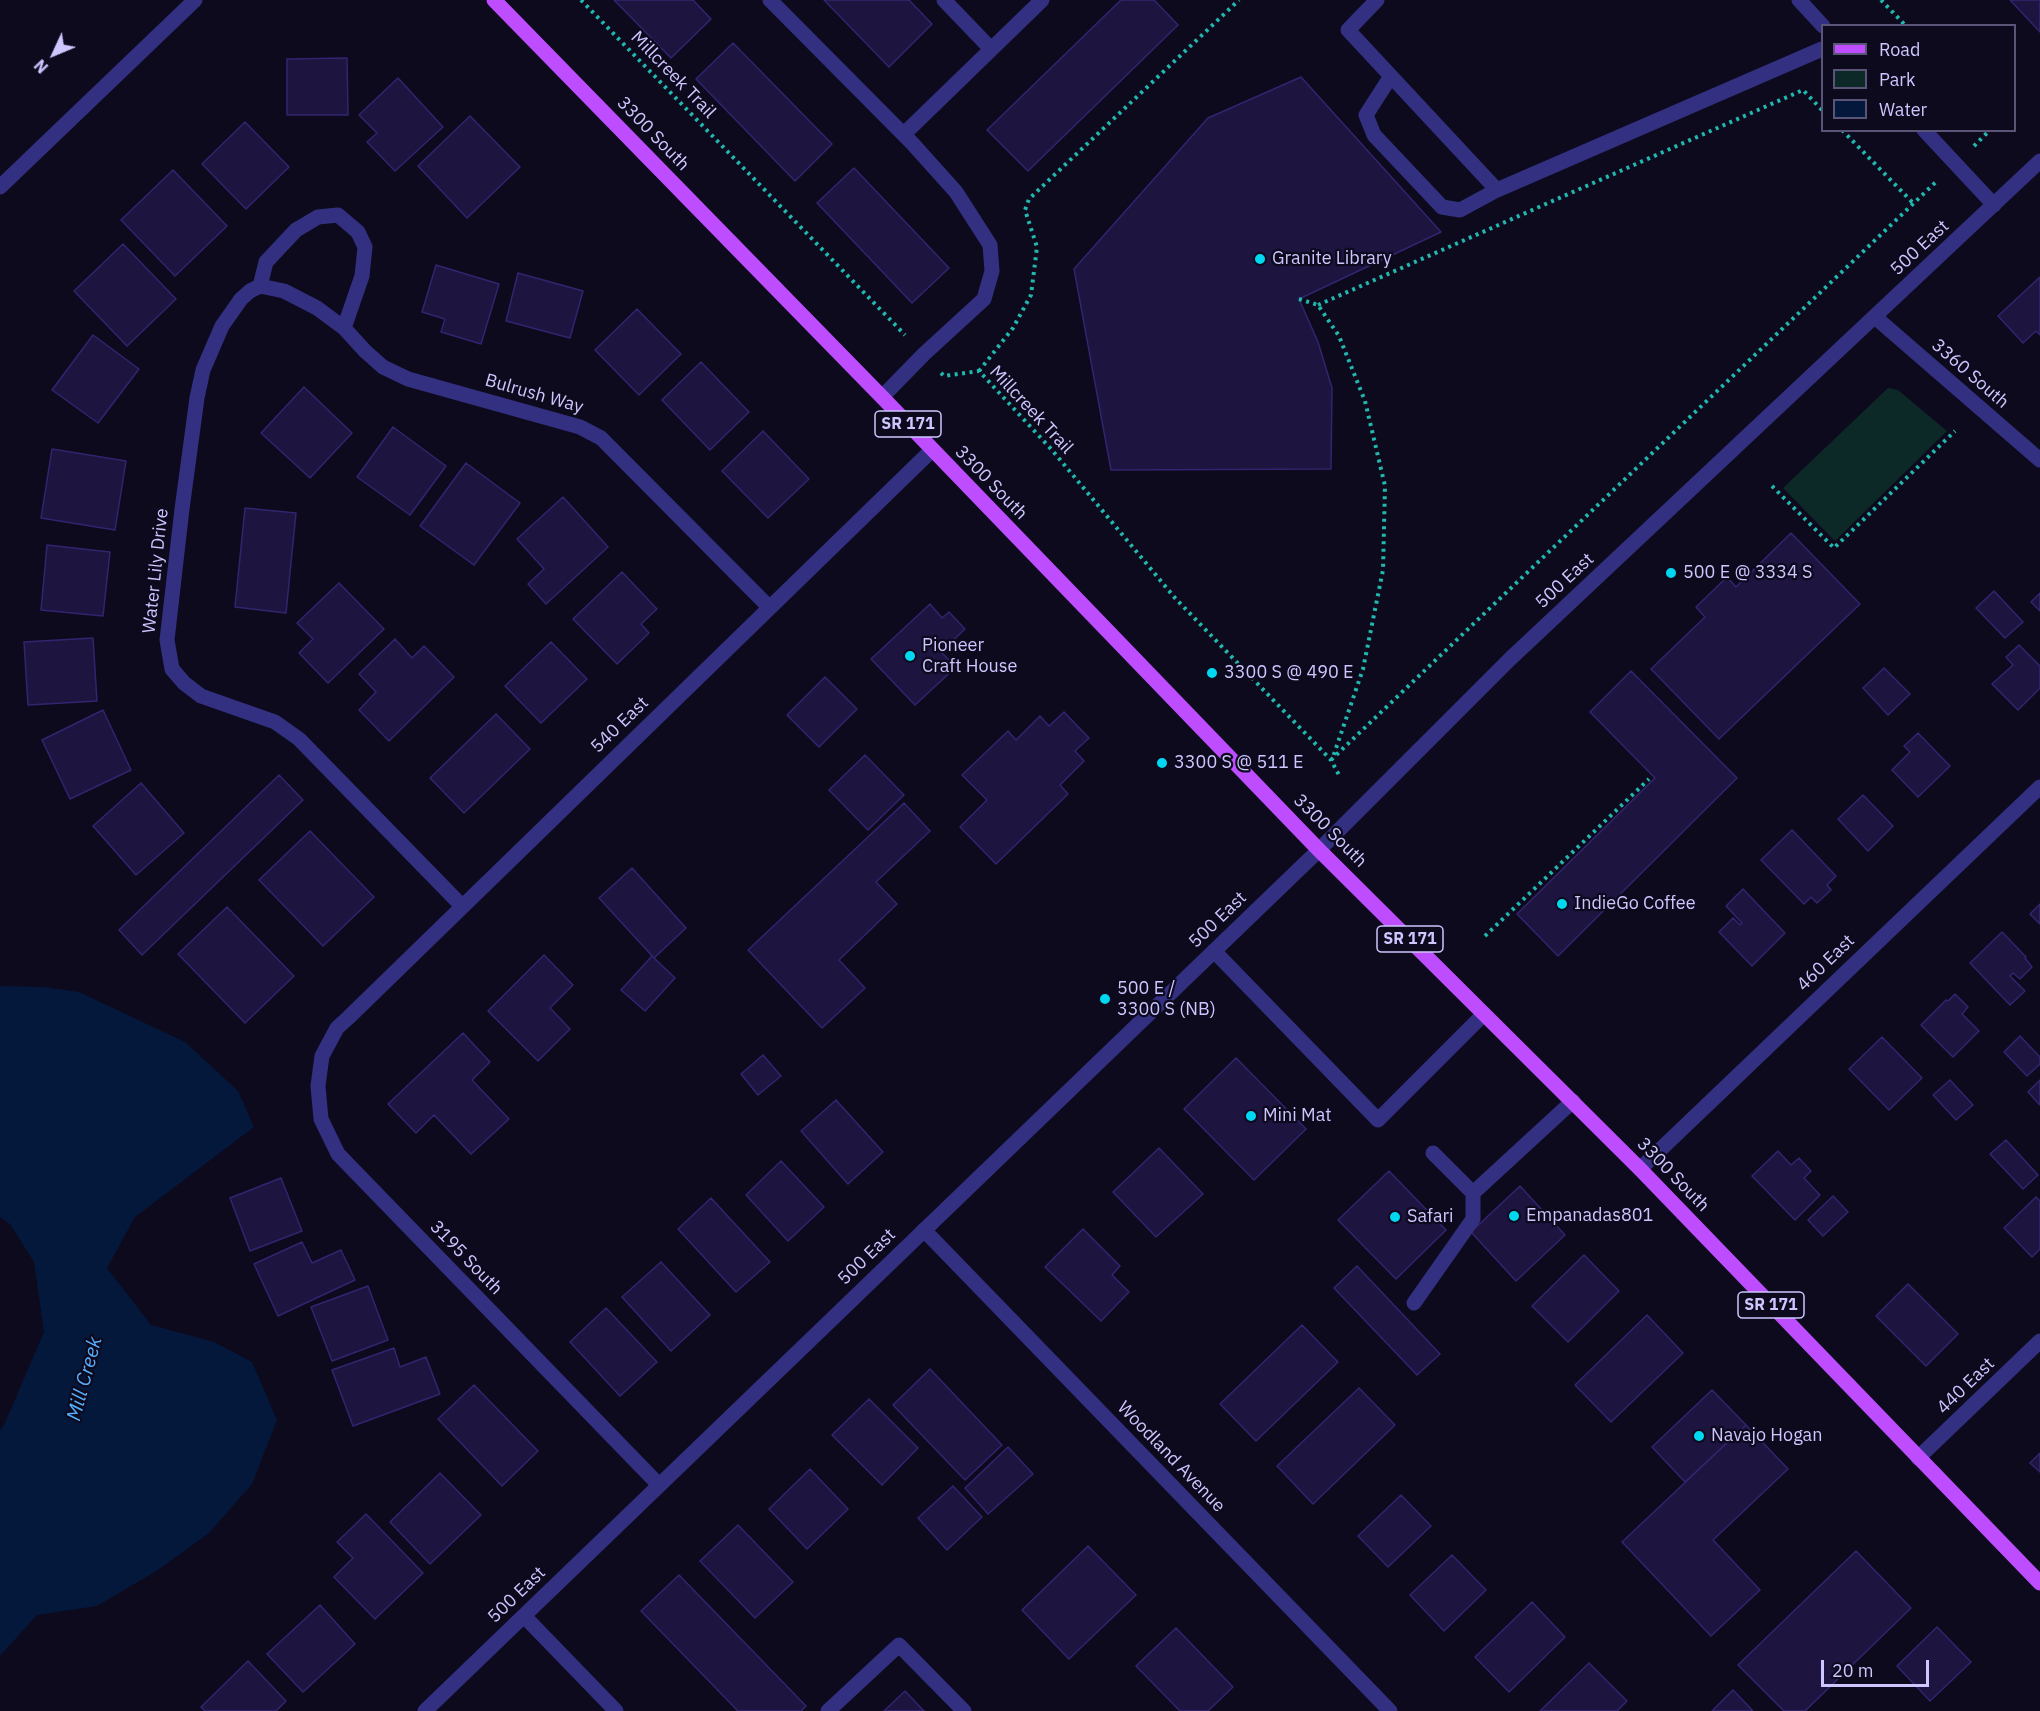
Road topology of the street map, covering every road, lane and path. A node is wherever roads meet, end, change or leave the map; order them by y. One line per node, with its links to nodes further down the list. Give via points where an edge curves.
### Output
1 (195, 0): 23 (street)
2 (494, 0): 34 (main road, 3300 South / SR 171)
3 (581, 0): 32 (path, Millcreek Trail)
4 (770, 0): 20 (street)
5 (944, 0): 13 (street)
6 (1042, 0): 13 (street)
7 (1239, 0): 33 (path, via 1029,199 1025,210 1037,247 1031,295 1013,328)
8 (1377, 0): 15 (street, via 1348,30)
9 (1799, 0): 11 (street)
10 (1881, 0): 12 (path)
11 (1821, 24)
12 (1904, 24)
13 (991, 49): 20 (street)
14 (1821, 49): 24 (street)
15 (1391, 76): 24 (street); 24 (street, via 1366,115 1374,135 1442,207 1460,210)
16 (1821, 109): 29 (path, via 1803,90)
17 (1844, 132): 25 (path)
18 (1926, 132): 22 (street)
19 (1988, 132): 22 (path)
20 (904, 134): 32 (street, via 956,192 990,245 992,271 984,299)
21 (2040, 160): 26 (street, 500 East)
22 (1955, 164): 25 (path); 26 (street)
23 (0, 187)
24 (1497, 190)
25 (1914, 204): 40 (path)
26 (1994, 205): 30 (street, 500 East)
27 (260, 286): 31 (street, Bulrush Way, via 284,291 318,308); 31 (street, via 267,262 296,230 318,217 338,215 358,232 365,247 362,276); 45 (street, Water Lily Drive, via 241,299 222,326 203,370 167,640 172,669 201,696 275,722 299,739)
28 (1299, 299): 29 (path)
29 (1318, 305): 40 (path, via 1339,336 1365,401 1385,486 1383,570 1363,669)
30 (1875, 317): 37 (street, 3360 South); 44 (street, 500 East, via 1509,660)
31 (344, 328): 39 (street, Bulrush Way, via 383,367 408,379 580,427 601,438)
32 (924, 354): 33 (path, Millcreek Trail, via 944,376); 34 (street)
33 (979, 371): 40 (path, Millcreek Trail, via 1052,450 1175,598)
34 (882, 397): 36 (main road, 3300 South / SR 171)
35 (1955, 431): 38 (path, via 1834,548)
36 (932, 450): 39 (street, 540 East); 44 (main road, 3300 South / SR 171)
37 (2040, 460)
38 (1772, 486)
39 (769, 607): 45 (street, 540 East)
40 (1331, 760): 41 (path, Millcreek Trail)
41 (1339, 775)
42 (1649, 779): 46 (path)
43 (2039, 791): 52 (street, 460 East)
44 (1320, 850): 47 (street, 500 East); 48 (main road, 3300 South / SR 171)
45 (462, 906): 49 (street, 540 East)
46 (1485, 936)
47 (1214, 951): 48 (street, via 1378,1120); 54 (street, 500 East)
48 (1484, 1014): 50 (main road, 3300 South / SR 171)
49 (338, 1028): 58 (street, 3195 South, via 322,1056 318,1086 321,1119 339,1154)
50 (1573, 1101): 52 (main road, 3300 South / SR 171); 53 (street)
51 (1433, 1152): 53 (street)
52 (1640, 1169): 57 (main road, 3300 South / SR 171)
53 (1473, 1193): 55 (street, via 1473,1219)
54 (924, 1230): 58 (street, 500 East); 65 (street, Woodland Avenue)
55 (1414, 1303)
56 (2040, 1341): 57 (street, 440 East)
57 (1918, 1458): 59 (main road, 3300 South / SR 171)
58 (659, 1485): 60 (street, 500 East)
59 (2040, 1583)
60 (524, 1616): 61 (street, 500 East); 62 (street)
61 (425, 1711)
62 (616, 1711)
63 (828, 1711): 64 (street, via 899,1645)
64 (964, 1711)
65 (1390, 1711)

